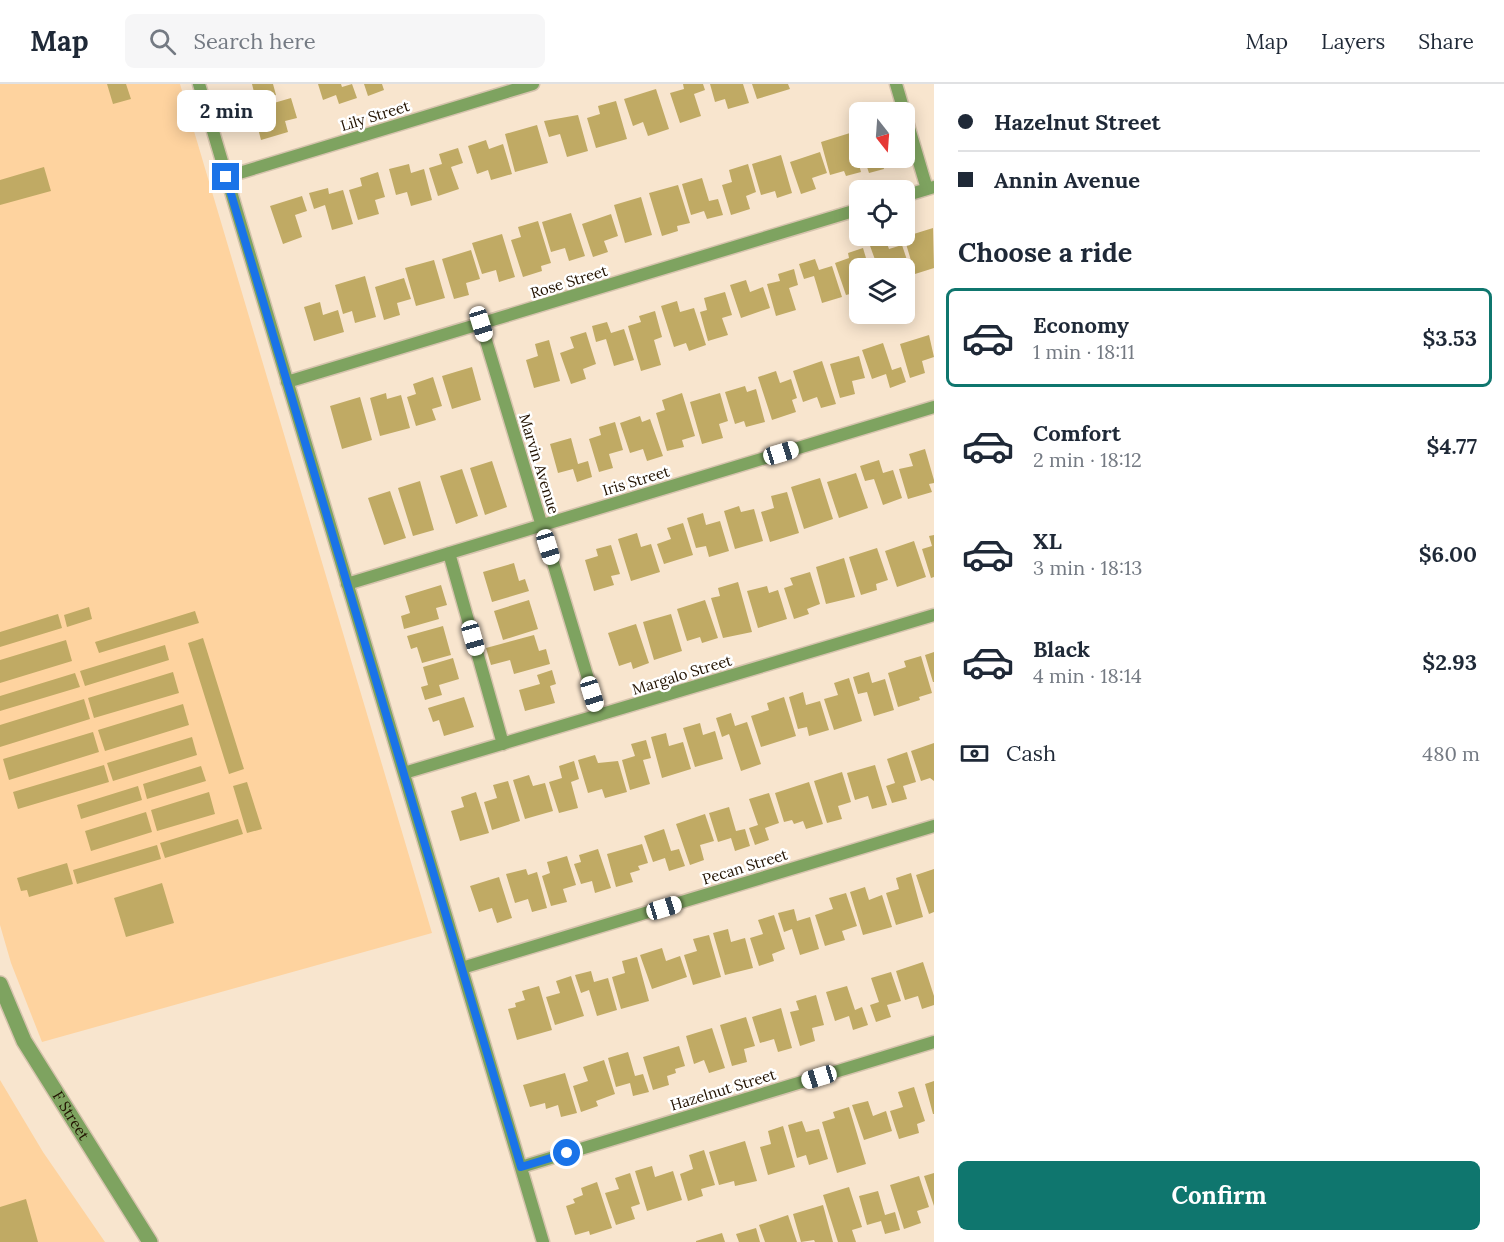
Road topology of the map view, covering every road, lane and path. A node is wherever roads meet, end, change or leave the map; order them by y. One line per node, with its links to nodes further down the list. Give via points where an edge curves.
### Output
1 (198, 84): 4 (street)
2 (533, 84): 4 (street, Lily Street)
3 (896, 84): 5 (street)
4 (226, 177): 9 (street)
5 (931, 188): 6 (street)
6 (915, 193)
7 (849, 212): 8 (street, Rose Street)
8 (481, 324): 9 (street, Rose Street); 11 (street, Marvin Avenue)
9 (287, 382): 13 (street)
10 (934, 407): 11 (street, Iris Street)
11 (542, 525): 12 (street, Iris Street); 15 (street, Marvin Avenue)
12 (449, 554): 13 (street, Iris Street); 16 (street)
13 (347, 584): 17 (street)
14 (934, 615): 15 (street, Margalo Street)
15 (599, 715): 16 (street, Margalo Street)
16 (503, 744): 17 (street, Margalo Street)
17 (404, 773): 19 (street)
18 (934, 826): 19 (street, Pecan Street)
19 (462, 968): 22 (street)
20 (0, 984): 23 (street, F Street, via 24,1041)
21 (934, 1042): 22 (street, Hazelnut Street)
22 (521, 1167): 24 (street)
23 (150, 1242)
24 (543, 1242)

